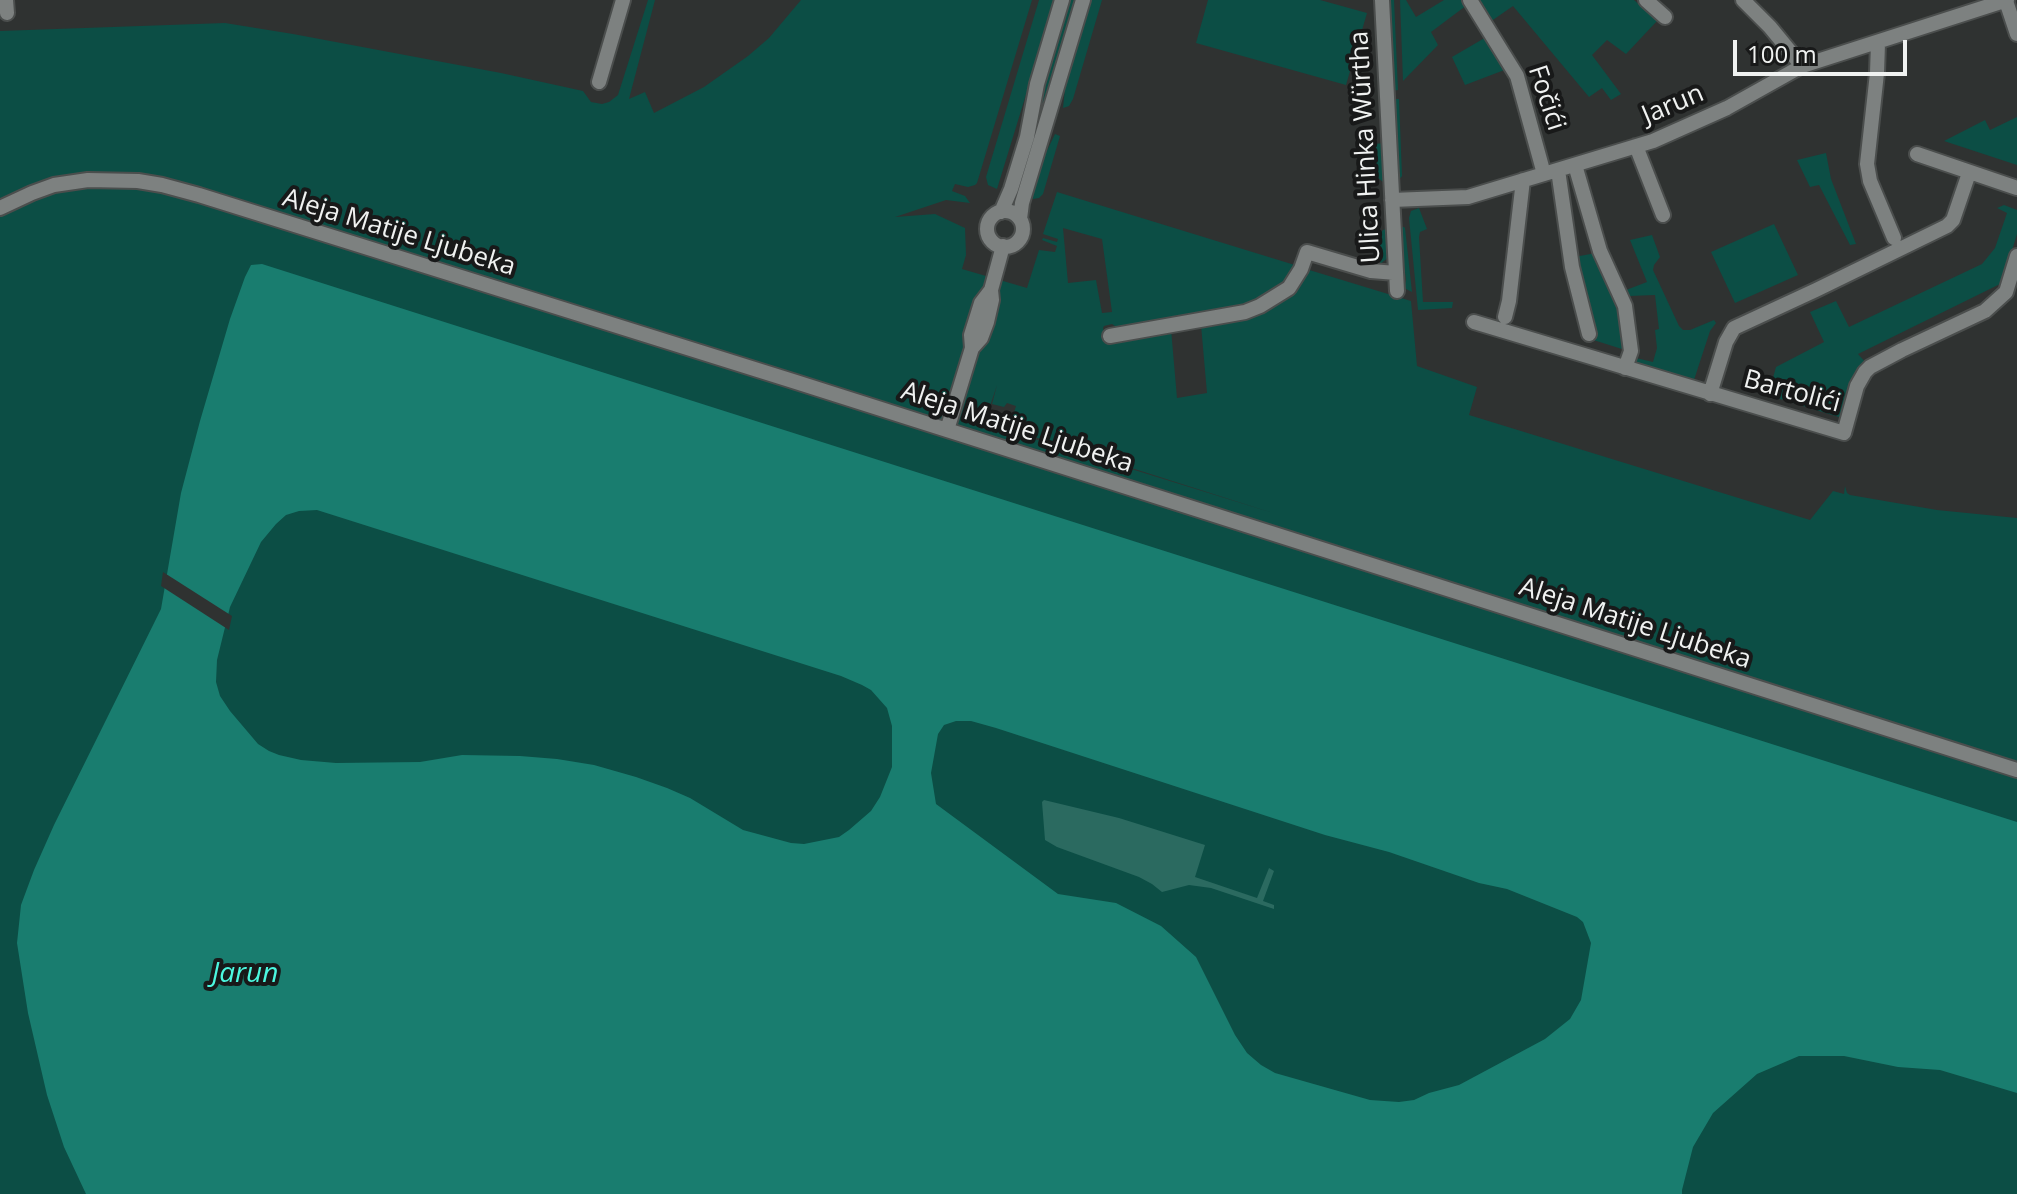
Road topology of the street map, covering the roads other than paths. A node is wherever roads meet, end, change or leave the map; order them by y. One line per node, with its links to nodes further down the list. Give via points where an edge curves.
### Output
1 (623, 0): 13 (street)
2 (1062, 0): 23 (street, via 1027,137)
3 (1083, 0): 25 (street)
4 (1382, 0): 21 (street, Ulica Hinka Würtha)
5 (1470, 0): 17 (street, Fočići, via 1517,76)
6 (1646, 0): 9 (street)
7 (1743, 0): 12 (street)
8 (2006, 0): 10 (street); 11 (street, Jarun)
9 (1665, 17)
10 (2017, 34)
11 (1878, 43): 12 (street, Jarun); 26 (street, via 1867,164)
12 (1802, 66): 14 (street, Jarun, via 1693,125)
13 (599, 82)
14 (1636, 146): 16 (street, Jarun); 24 (street)
15 (1917, 154): 18 (street)
16 (1575, 165): 17 (street, Jarun); 35 (street, via 1600,251 1625,306 1631,351)
17 (1551, 172): 19 (street, Jarun); 33 (street, Fočići)
18 (1969, 173): 20 (street); 36 (street, via 1947,226 1734,328)
19 (1523, 180): 21 (street, Jarun, via 1468,197); 31 (street)
20 (2017, 188)
21 (1392, 200): 29 (street, Ulica Hinka Würtha)
22 (0, 208): 37 (street, Aleja Matije Ljubeka, via 72,181 162,185)
23 (1001, 212): 25 (street); 27 (street, via 992,217 988,233)
24 (1663, 215)
25 (1020, 219): 27 (street, via 1020,238)
26 (1894, 238)
27 (1003, 246): 37 (street, via 971,335 972,348)
28 (2017, 256): 36 (street, Bartolići, via 2006,292 1985,311 1865,372 1844,433)
29 (1396, 273): 30 (street, Ulica Hinka Würtha); 34 (street, via 1307,252 1289,288 1260,306)
30 (1397, 291)
31 (1505, 317)
32 (1474, 322): 35 (street, Bartolići)
33 (1589, 334)
34 (1110, 336)
35 (1625, 368): 36 (street, Bartolići)
36 (1710, 394)
37 (947, 430): 38 (street, Aleja Matije Ljubeka)
38 (2017, 770)

